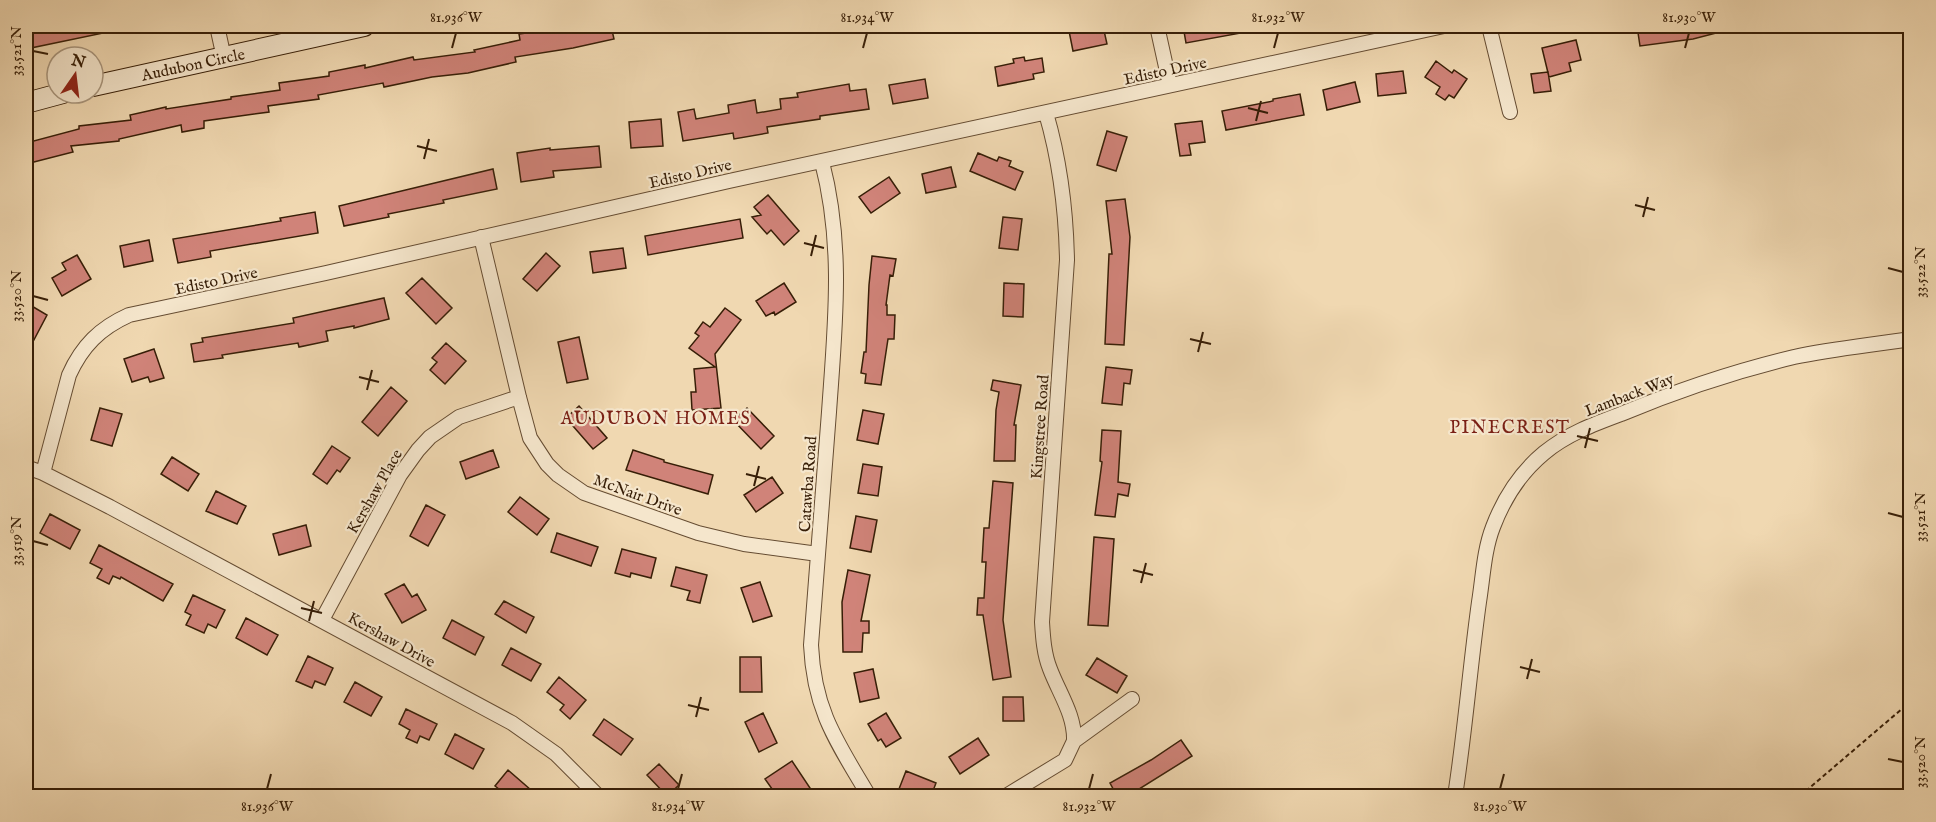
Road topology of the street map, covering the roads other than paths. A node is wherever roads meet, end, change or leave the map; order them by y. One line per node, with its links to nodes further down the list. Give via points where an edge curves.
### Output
1 (217, 26): 6 (street)
2 (364, 26): 6 (street, Audubon Circle)
3 (1157, 26): 8 (street)
4 (1444, 26): 8 (street, Edisto Drive)
5 (1489, 26): 12 (street)
6 (224, 58): 7 (street, Audubon Circle)
7 (105, 83)
8 (1170, 85): 11 (street, Edisto Drive)
9 (45, 98): 10 (street)
10 (26, 103)
11 (1046, 112): 13 (street, Edisto Drive); 22 (street, Kingstree Road, via 1064,199 1066,260 1042,630 1045,654 1072,720)
12 (1510, 112)
13 (822, 162): 14 (street, Edisto Drive); 19 (street, Catawba Road, via 834,220 837,281)
14 (481, 237): 16 (street, McNair Drive); 18 (street, Edisto Drive, via 116,321 92,338 75,362)
15 (1911, 339): 26 (street, Lamback Way, via 1795,357 1644,404 1577,431 1531,465 1503,503 1487,547)
16 (519, 398): 19 (street, McNair Drive, via 537,451 558,476 584,493 698,533); 20 (street, Kershaw Place, via 459,417 418,450 400,475)
17 (26, 467): 18 (street, Kershaw Drive)
18 (43, 473): 20 (street, Kershaw Drive)
19 (818, 554): 24 (street, Catawba Road, via 811,645 815,685 827,724)
20 (322, 620): 23 (street, Kershaw Drive, via 512,723 556,754)
21 (1132, 699): 22 (street)
22 (1074, 741): 25 (street, via 1065,760)
23 (598, 796)
24 (869, 796)
25 (1006, 796)
26 (1455, 796)

